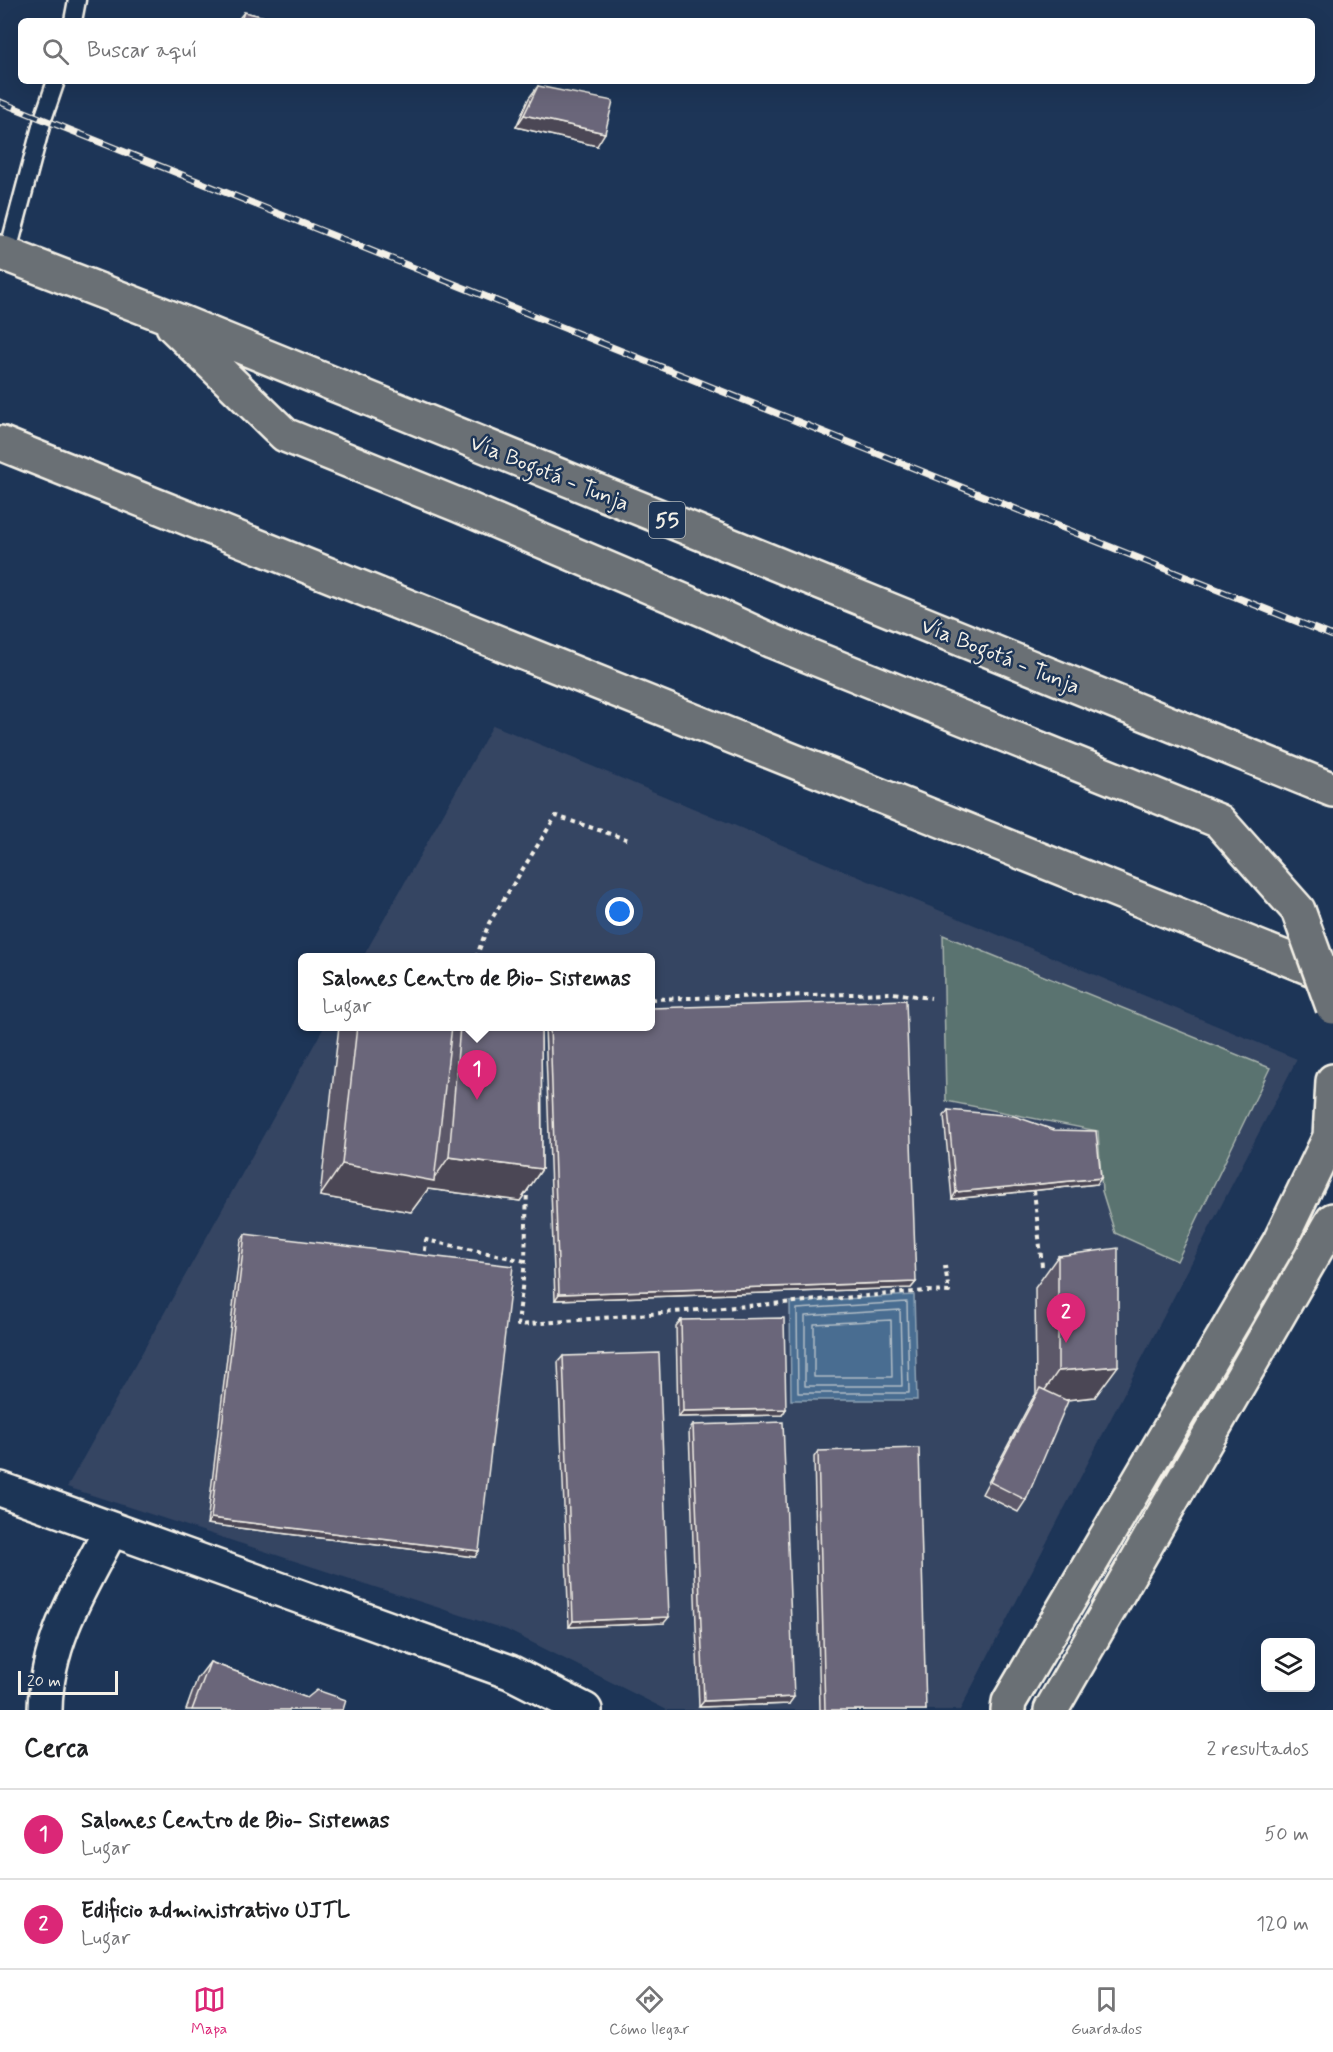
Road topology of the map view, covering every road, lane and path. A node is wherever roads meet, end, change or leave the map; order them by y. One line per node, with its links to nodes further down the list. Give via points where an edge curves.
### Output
1 (77, 0): 2 (lane)
2 (74, 18)
3 (55, 84): 4 (lane)
4 (3, 254): 5 (highway, Vía Bogotá - Tunja / 55)
5 (161, 314): 7 (highway, Vía Bogotá - Tunja / 55); 13 (highway, bridge, via 285,435 782,645 1219,821 1298,909)
6 (0, 443): 10 (highway)
7 (1333, 790)
8 (629, 840): 9 (path, via 556,816 489,923)
9 (478, 953)
10 (1333, 976)
11 (931, 998): 12 (path, via 892,993)
12 (655, 999)
13 (1333, 1008)
14 (1333, 1081): 24 (highway, via 1330,1137 1280,1241)
15 (527, 1179): 19 (path)
16 (1034, 1190): 21 (path)
17 (1333, 1220): 27 (highway)
18 (424, 1262): 19 (path, via 426,1240)
19 (525, 1262): 20 (path, via 518,1324 949,1292)
20 (945, 1266)
21 (1042, 1266)
22 (0, 1489): 23 (street)
23 (111, 1530): 25 (street, via 61,1628 45,1690); 26 (street, via 510,1672)
24 (1009, 1706)
25 (45, 1710)
26 (585, 1710)
27 (1051, 1710)

